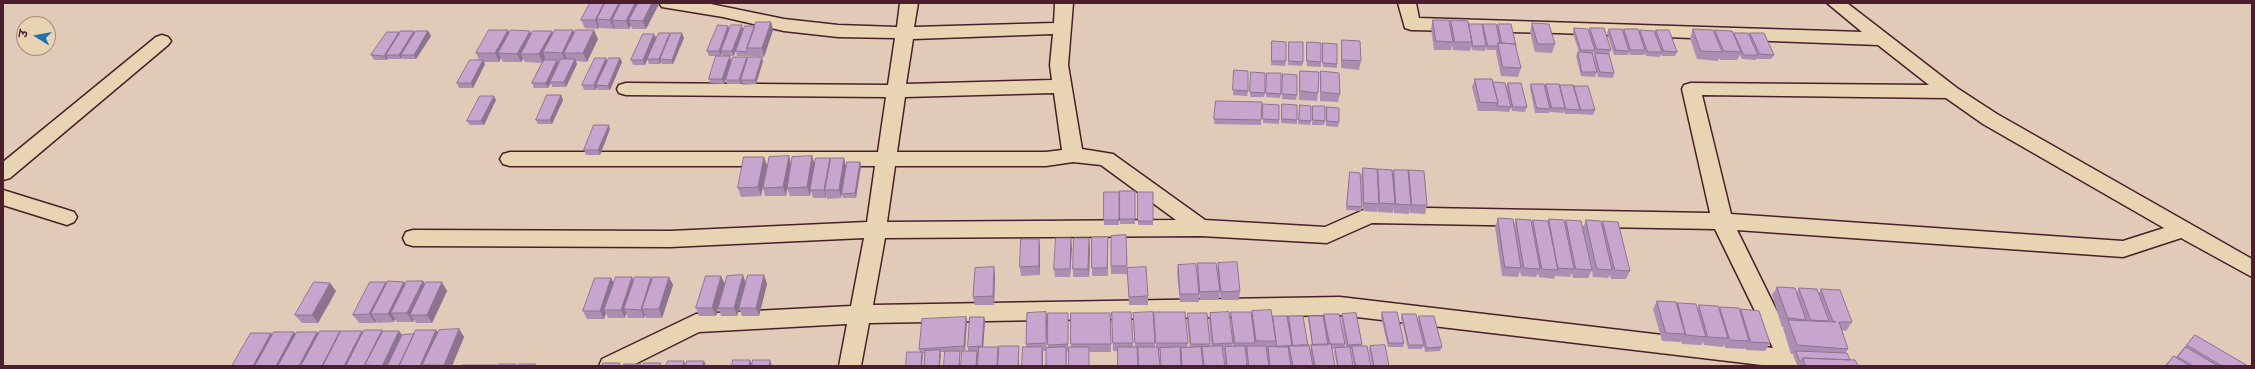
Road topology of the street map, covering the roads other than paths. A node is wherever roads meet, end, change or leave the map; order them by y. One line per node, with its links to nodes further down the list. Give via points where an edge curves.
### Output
1 (668, 3): 7 (street, via 722,11 804,29)
2 (909, 3): 7 (street)
3 (1064, 3): 6 (street)
4 (1407, 3): 8 (street, via 1411,24)
5 (1836, 3): 8 (street)
6 (1062, 28): 7 (street); 10 (street, via 1058,65)
7 (905, 33): 12 (street)
8 (1882, 39): 13 (street)
9 (162, 41): 17 (street)
10 (1062, 86): 12 (street); 14 (street)
11 (626, 89): 12 (street)
12 (897, 91): 15 (street)
13 (1950, 92): 20 (street, via 1691,89); 23 (street, via 2033,145)
14 (1073, 156): 15 (street, via 1046,159); 21 (street, via 1106,159)
15 (886, 158): 16 (street); 22 (street)
16 (510, 159)
17 (3, 173)
18 (3, 198): 19 (street)
19 (67, 217)
20 (1722, 221): 21 (street, via 1370,215 1327,234); 23 (street, via 2124,250); 27 (street)
21 (1201, 228): 22 (street)
22 (876, 230): 24 (street, via 670,239); 26 (street)
23 (2184, 230): 25 (street)
24 (413, 238)
25 (2252, 269)
26 (860, 314): 27 (street, via 1340,306); 28 (street, via 696,323); 29 (street)
27 (1792, 362)
28 (610, 366)
29 (850, 366)

